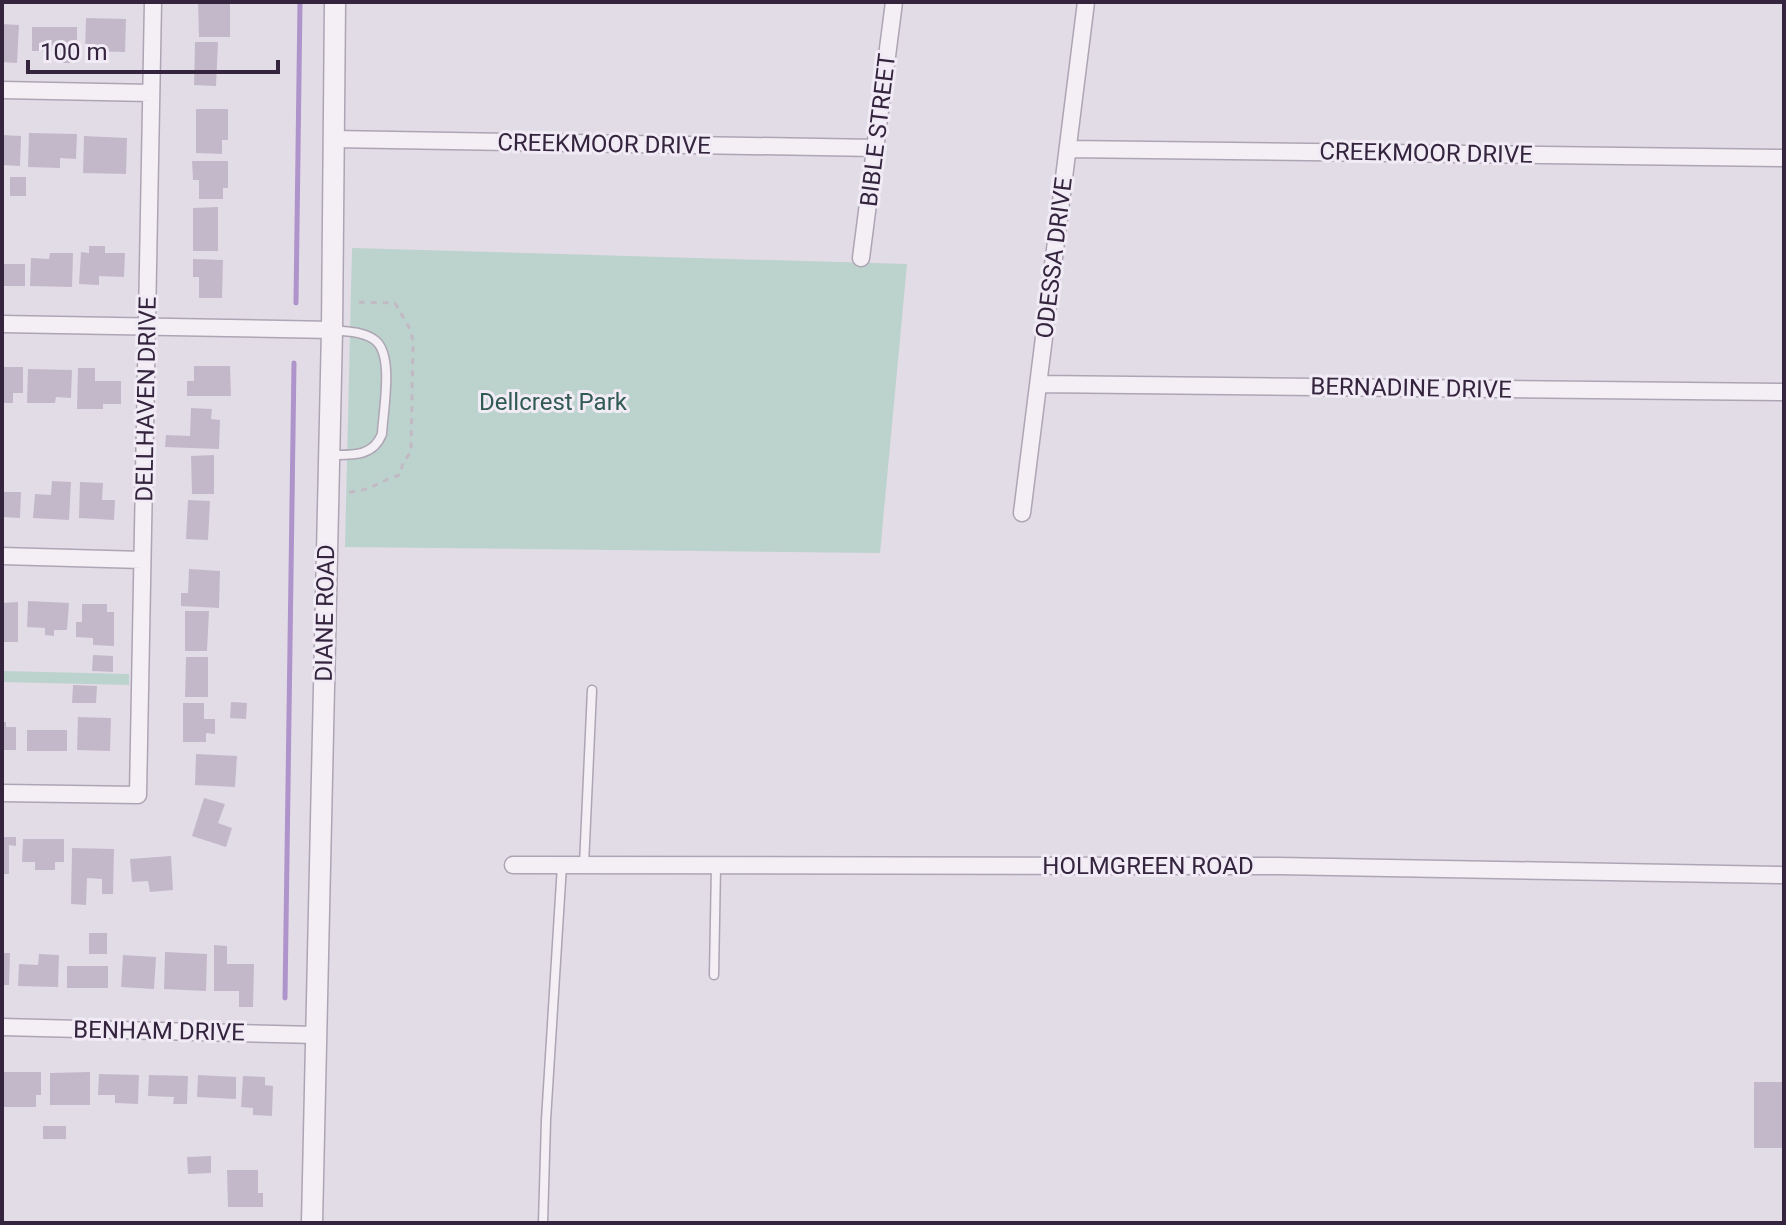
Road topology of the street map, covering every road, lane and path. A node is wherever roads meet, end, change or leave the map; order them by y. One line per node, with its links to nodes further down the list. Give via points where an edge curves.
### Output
1 (153, 2): 6 (street, DELLHAVEN DRIVE)
2 (335, 2): 7 (street, DIANE ROAD)
3 (894, 2): 8 (street, BIBLE STREET)
4 (1086, 2): 9 (street, ODESSA DRIVE)
5 (2, 90): 6 (street)
6 (151, 93): 13 (street, DELLHAVEN DRIVE)
7 (333, 139): 8 (street, CREEKMOOR DRIVE); 14 (street, DIANE ROAD)
8 (876, 148): 11 (street, BIBLE STREET)
9 (1068, 149): 10 (street, CREEKMOOR DRIVE); 15 (street, ODESSA DRIVE)
10 (1784, 158)
11 (861, 258)
12 (2, 324): 13 (street)
13 (147, 328): 14 (street); 20 (street, DELLHAVEN DRIVE)
14 (332, 330): 17 (street, DIANE ROAD); 17 (lane, via 376,341 387,363 378,443 358,454)
15 (1039, 384): 16 (street, BERNADINE DRIVE); 18 (street, ODESSA DRIVE)
16 (1784, 392)
17 (329, 455): 30 (street, DIANE ROAD)
18 (1022, 513)
19 (2, 556): 20 (street)
20 (142, 560): 22 (street, DELLHAVEN DRIVE, via 138,795)
21 (592, 690): 25 (lane)
22 (2, 793)
23 (513, 865): 24 (street, HOLMGREEN ROAD)
24 (562, 865): 25 (street, HOLMGREEN ROAD); 32 (lane)
25 (584, 865): 26 (street, HOLMGREEN ROAD)
26 (716, 865): 27 (street, HOLMGREEN ROAD, via 1278,866); 28 (lane)
27 (1784, 875)
28 (714, 975)
29 (2, 1027): 30 (street, BENHAM DRIVE)
30 (316, 1035): 31 (street, DIANE ROAD)
31 (312, 1223)
32 (543, 1223)

